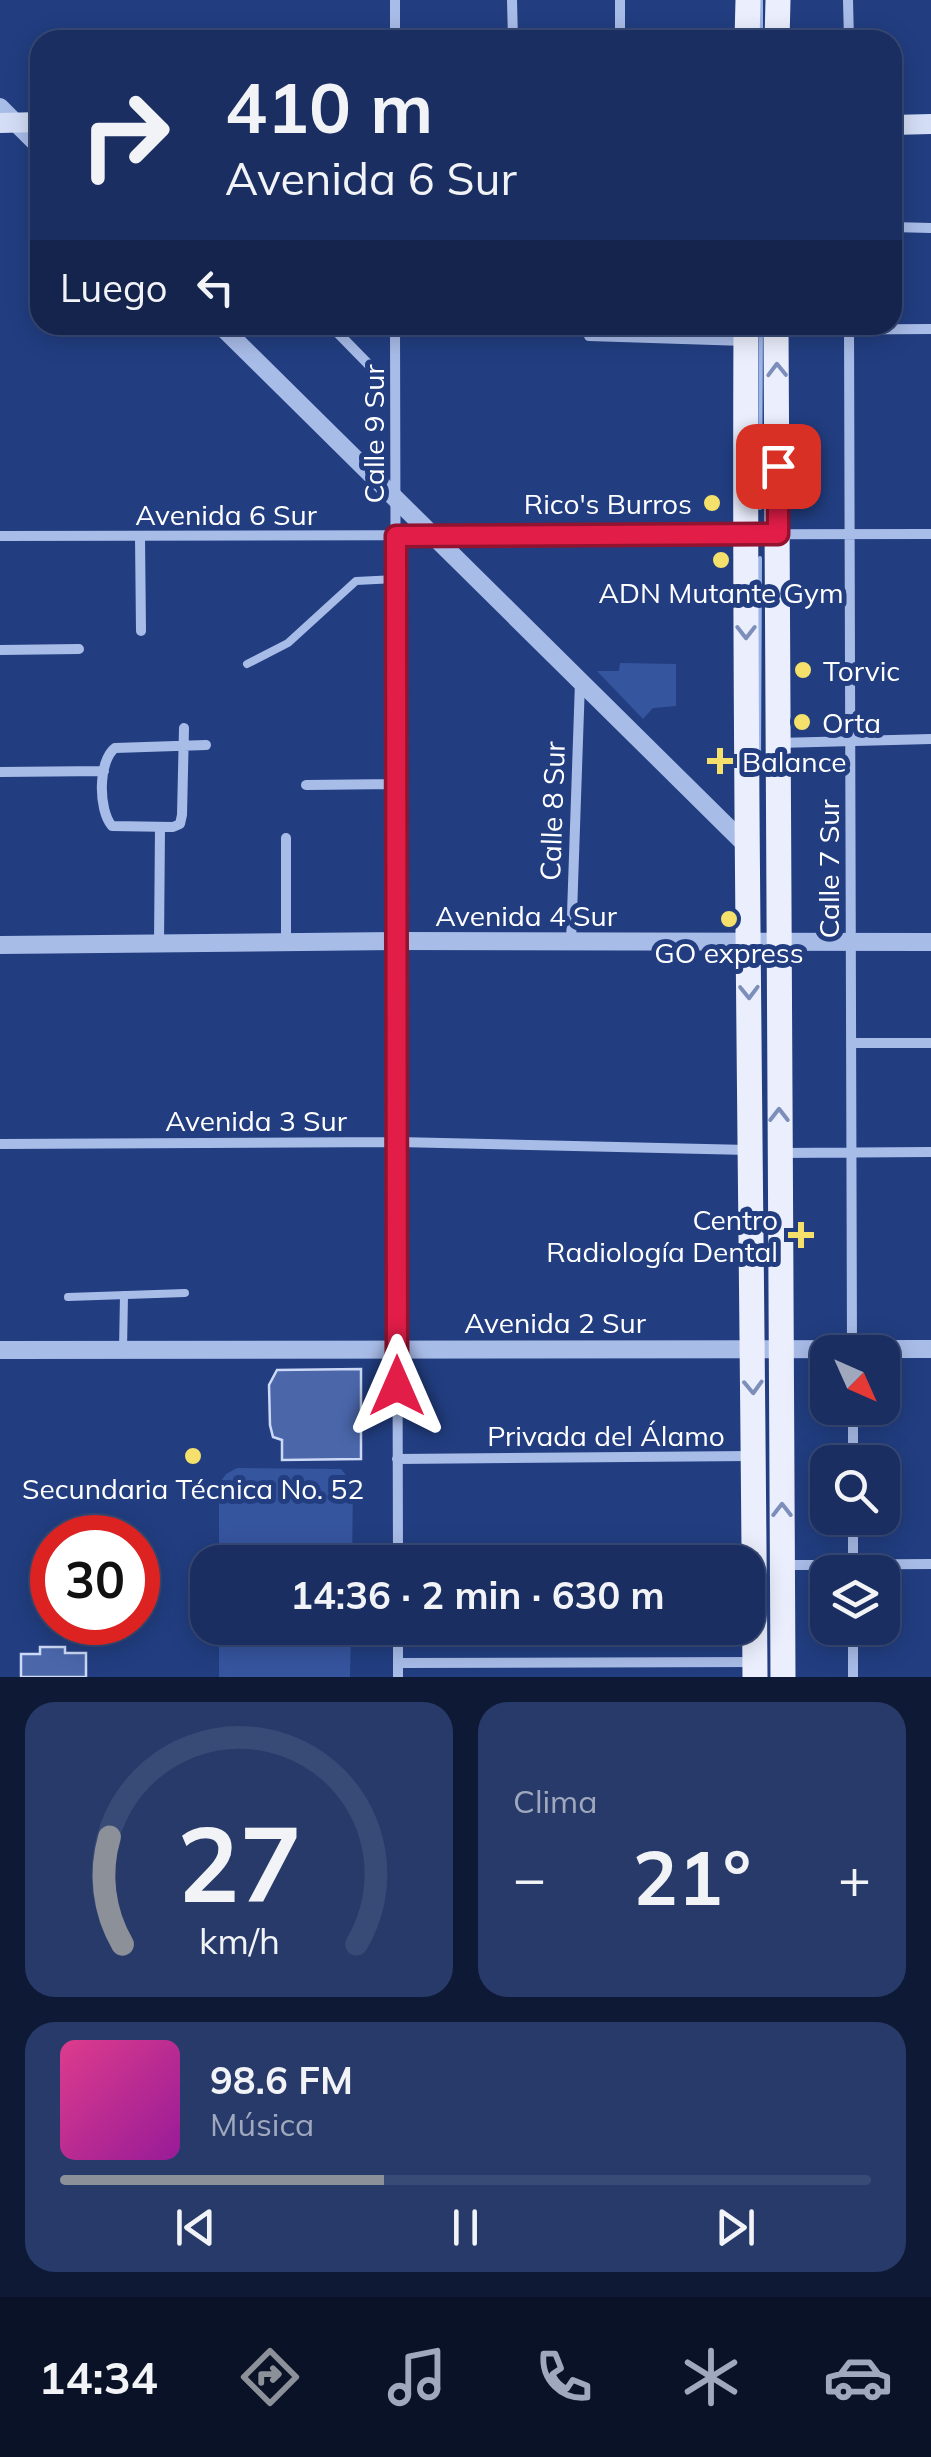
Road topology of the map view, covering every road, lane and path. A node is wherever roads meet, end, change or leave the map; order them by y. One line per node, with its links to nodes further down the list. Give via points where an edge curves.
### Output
1 (395, 0): 7 (street)
2 (512, 0): 8 (street)
3 (620, 0): 9 (street)
4 (748, 0): 10 (main road)
5 (778, 0): 11 (main road)
6 (848, 0): 12 (street)
7 (395, 30)
8 (512, 30)
9 (620, 30)
10 (748, 30)
11 (778, 30)
12 (848, 30)
13 (5, 117): 14 (main road); 17 (street)
14 (30, 121)
15 (931, 124): 16 (main road)
16 (902, 125)
17 (30, 138)
18 (902, 227): 19 (street)
19 (931, 228)
20 (902, 328): 21 (street)
21 (931, 329)
22 (230, 335): 31 (street)
23 (340, 335): 30 (street)
24 (395, 335): 31 (street, Calle 9 Sur)
25 (642, 335): 29 (street)
26 (746, 335): 34 (main road)
27 (776, 335): 32 (main road, one-way to 27)
28 (850, 335): 38 (street, Calle 7 Sur)
29 (590, 336)
30 (375, 371)
31 (396, 499): 36 (street, Calle 9 Sur); 37 (street)
32 (778, 534): 34 (street, Avenida 6 Sur); 38 (street, Avenida 6 Sur); 49 (main road)
33 (931, 534): 38 (street, Avenida 6 Sur)
34 (746, 535): 37 (street, Avenida 6 Sur); 58 (main road, one-way to 58)
35 (0, 536): 39 (street, Avenida 6 Sur)
36 (396, 536): 37 (street, Avenida 6 Sur); 39 (street, Avenida 6 Sur); 40 (street, Calle 9 Sur)
37 (434, 536): 45 (street)
38 (850, 536): 48 (street, Calle 7 Sur)
39 (140, 537): 41 (street)
40 (396, 579): 44 (lane, via 356,580 288,643); 54 (street, Calle 9 Sur)
41 (142, 632)
42 (80, 648): 43 (street)
43 (0, 650)
44 (247, 664)
45 (580, 681): 58 (street); 65 (street, Calle 8 Sur)
46 (184, 728): 51 (street)
47 (931, 739): 48 (street)
48 (850, 741): 49 (street); 62 (street, Calle 7 Sur)
49 (778, 743): 59 (main road)
50 (206, 744): 51 (street)
51 (184, 745): 52 (street, via 111,750); 56 (street, via 180,824)
52 (104, 771): 53 (street); 56 (street, via 108,822 118,828)
53 (0, 772)
54 (396, 784): 55 (street); 60 (street, Calle 9 Sur)
55 (306, 785)
56 (160, 827): 67 (street)
57 (286, 838): 64 (street)
58 (747, 846): 59 (main road); 66 (main road)
59 (778, 896): 61 (main road)
60 (396, 941): 64 (street, Avenida 4 Sur); 65 (street, Avenida 4 Sur); 71 (street, Calle 9 Sur)
61 (778, 942): 62 (street, Avenida 4 Sur); 66 (street, Avenida 4 Sur); 76 (main road, one-way to 61)
62 (851, 942): 63 (street, Avenida 4 Sur); 69 (street, Calle 7 Sur)
63 (931, 942)
64 (286, 943): 67 (street, Avenida 4 Sur)
65 (571, 943): 66 (street, Avenida 4 Sur)
66 (748, 943): 73 (main road, one-way to 73)
67 (159, 944): 68 (street, Avenida 4 Sur)
68 (0, 945)
69 (852, 1044): 70 (street); 74 (street, Calle 7 Sur)
70 (931, 1044)
71 (397, 1142): 72 (street, Avenida 3 Sur); 73 (street, Avenida 3 Sur); 83 (street, Calle 9 Sur)
72 (0, 1144)
73 (753, 1150): 84 (main road)
74 (852, 1152): 75 (street); 76 (street); 80 (street, Calle 7 Sur)
75 (931, 1152)
76 (779, 1153): 85 (main road)
77 (185, 1292): 78 (lane)
78 (124, 1295): 79 (lane); 82 (lane)
79 (68, 1297)
80 (852, 1335)
81 (0, 1350): 82 (street, Avenida 2 Sur)
82 (124, 1350): 83 (street, Avenida 2 Sur)
83 (397, 1350): 84 (street, Avenida 2 Sur); 90 (street, Calle 9 Sur)
84 (752, 1350): 85 (street, Avenida 2 Sur); 89 (main road, one-way to 89)
85 (781, 1350): 86 (street, Avenida 2 Sur); 93 (main road, one-way to 85)
86 (810, 1350)
87 (900, 1350): 88 (street, Avenida 2 Sur)
88 (931, 1350)
89 (756, 1456): 90 (street, Privada del Álamo); 92 (main road)
90 (397, 1459): 91 (street, Calle 9 Sur)
91 (398, 1545)
92 (755, 1545)
93 (782, 1564): 95 (street); 102 (main road)
94 (931, 1564): 96 (street)
95 (810, 1566)
96 (900, 1566)
97 (398, 1645): 99 (street)
98 (853, 1645): 103 (street)
99 (398, 1662): 100 (street); 101 (street)
100 (755, 1670)
101 (398, 1677)
102 (783, 1677)
103 (853, 1677)

